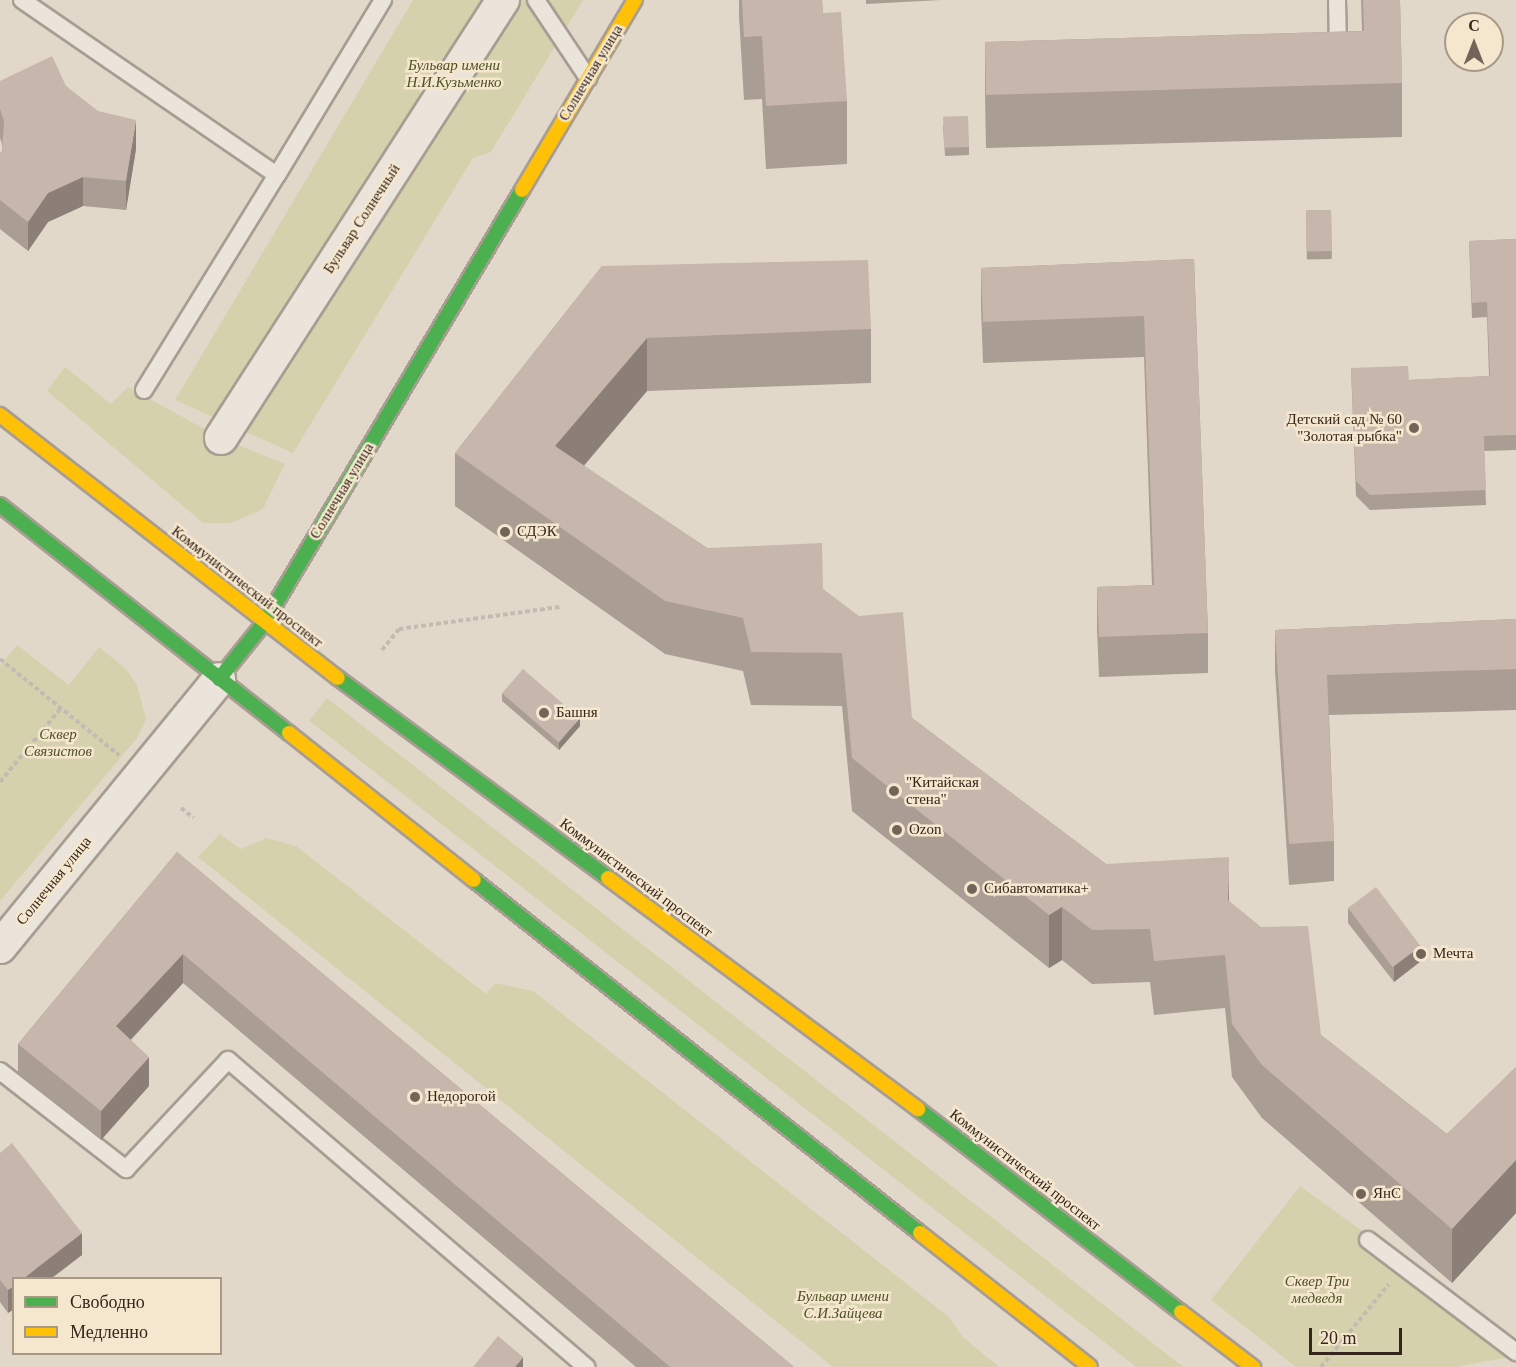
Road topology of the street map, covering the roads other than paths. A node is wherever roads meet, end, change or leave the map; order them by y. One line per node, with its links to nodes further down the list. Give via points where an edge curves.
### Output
1 (383, 0): 9 (lane)
2 (503, 0): 12 (street, Бульвар Солнечный)
3 (536, 0): 8 (lane)
4 (635, 0): 8 (main road, Солнечная улица)
5 (1337, 0): 7 (lane, via 1338,47)
6 (26, 1): 9 (lane)
7 (1314, 48)
8 (588, 78): 14 (main road, Солнечная улица)
9 (277, 176): 10 (lane)
10 (144, 390)
11 (0, 414): 14 (main road, Коммунистический проспект)
12 (221, 438)
13 (0, 505): 15 (main road)
14 (264, 623): 15 (main road, Солнечная улица); 22 (main road, Коммунистический проспект, via 879,1079)
15 (219, 679): 16 (street, Солнечная улица); 21 (main road)
16 (2, 940)
17 (0, 1071): 20 (lane, via 126,1168 228,1060)
18 (1368, 1240): 19 (lane)
19 (1516, 1352)
20 (586, 1367)
21 (1090, 1367)
22 (1253, 1367)

